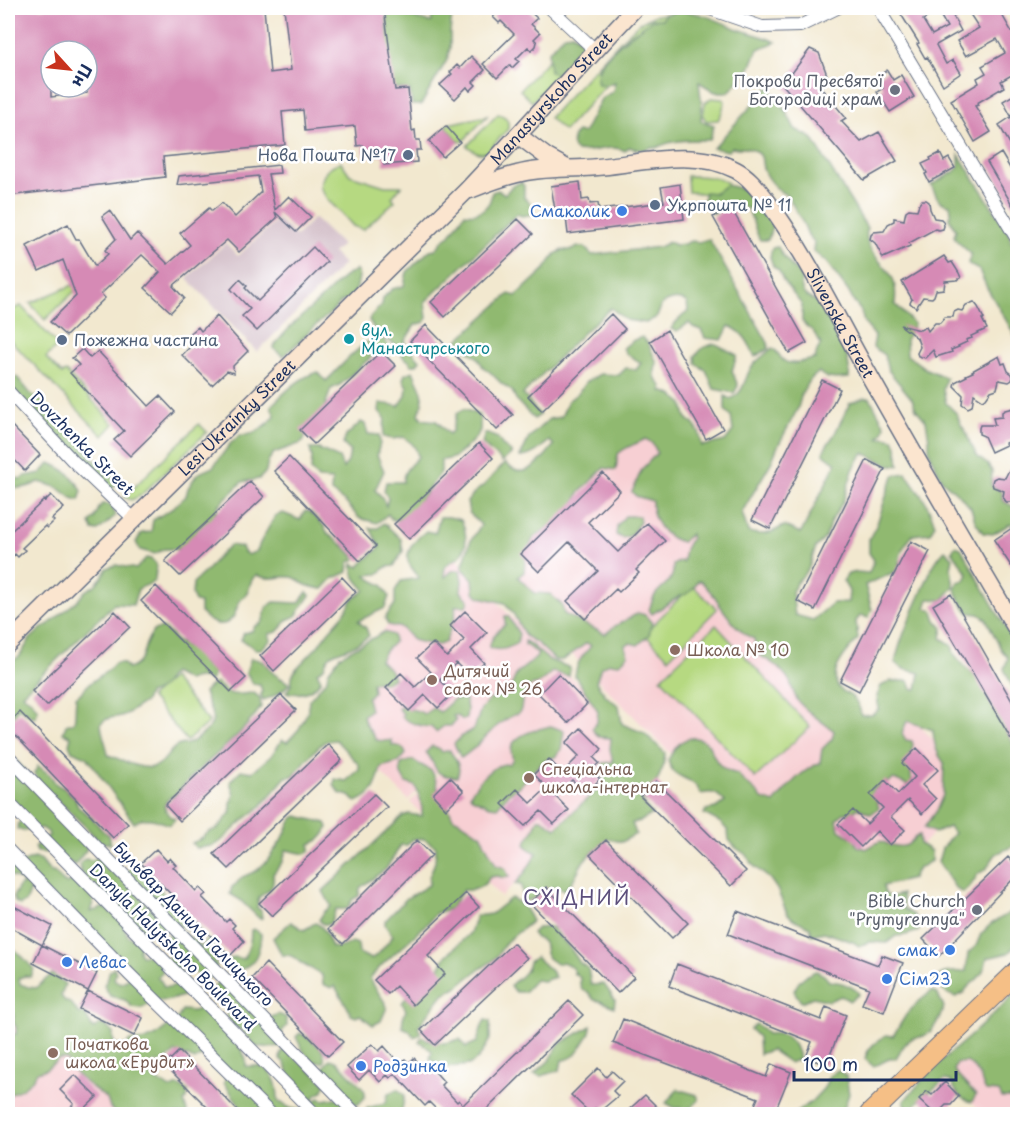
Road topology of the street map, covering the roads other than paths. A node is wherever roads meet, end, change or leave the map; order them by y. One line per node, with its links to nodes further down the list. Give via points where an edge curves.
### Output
1 (550, 8): 6 (street)
2 (635, 8): 6 (main road, Manastyrskoho Street)
3 (707, 8): 4 (street, via 762,27 800,26)
4 (837, 8)
5 (878, 8): 12 (street)
6 (595, 50): 7 (main road, Manastyrskoho Street)
7 (525, 141): 8 (main road, Manastyrskoho Street); 9 (main road); 10 (main road, via 533,154 531,165)
8 (504, 151): 10 (main road, via 510,171); 11 (main road, Manastyrskoho Street)
9 (568, 168): 10 (main road, Slivenska Street); 15 (main road, Slivenska Street, via 695,158 739,171 751,182 797,244)
10 (522, 173): 11 (main road, Slivenska Street)
11 (466, 191): 14 (main road, Lesi Ukrainky Street)
12 (1017, 241)
13 (8, 391): 14 (street, Dovzhenka Street)
14 (133, 518): 16 (main road, Lesi Ukrainky Street)
15 (1017, 632)
16 (8, 644)
17 (8, 756): 23 (street, Бульвар Данила Галицького)
18 (8, 802): 22 (street, Danyla Halytskoho Boulevard)
19 (8, 850): 21 (street)
20 (1017, 971): 24 (main road)
21 (271, 1114)
22 (315, 1114)
23 (356, 1114)
24 (870, 1114)

